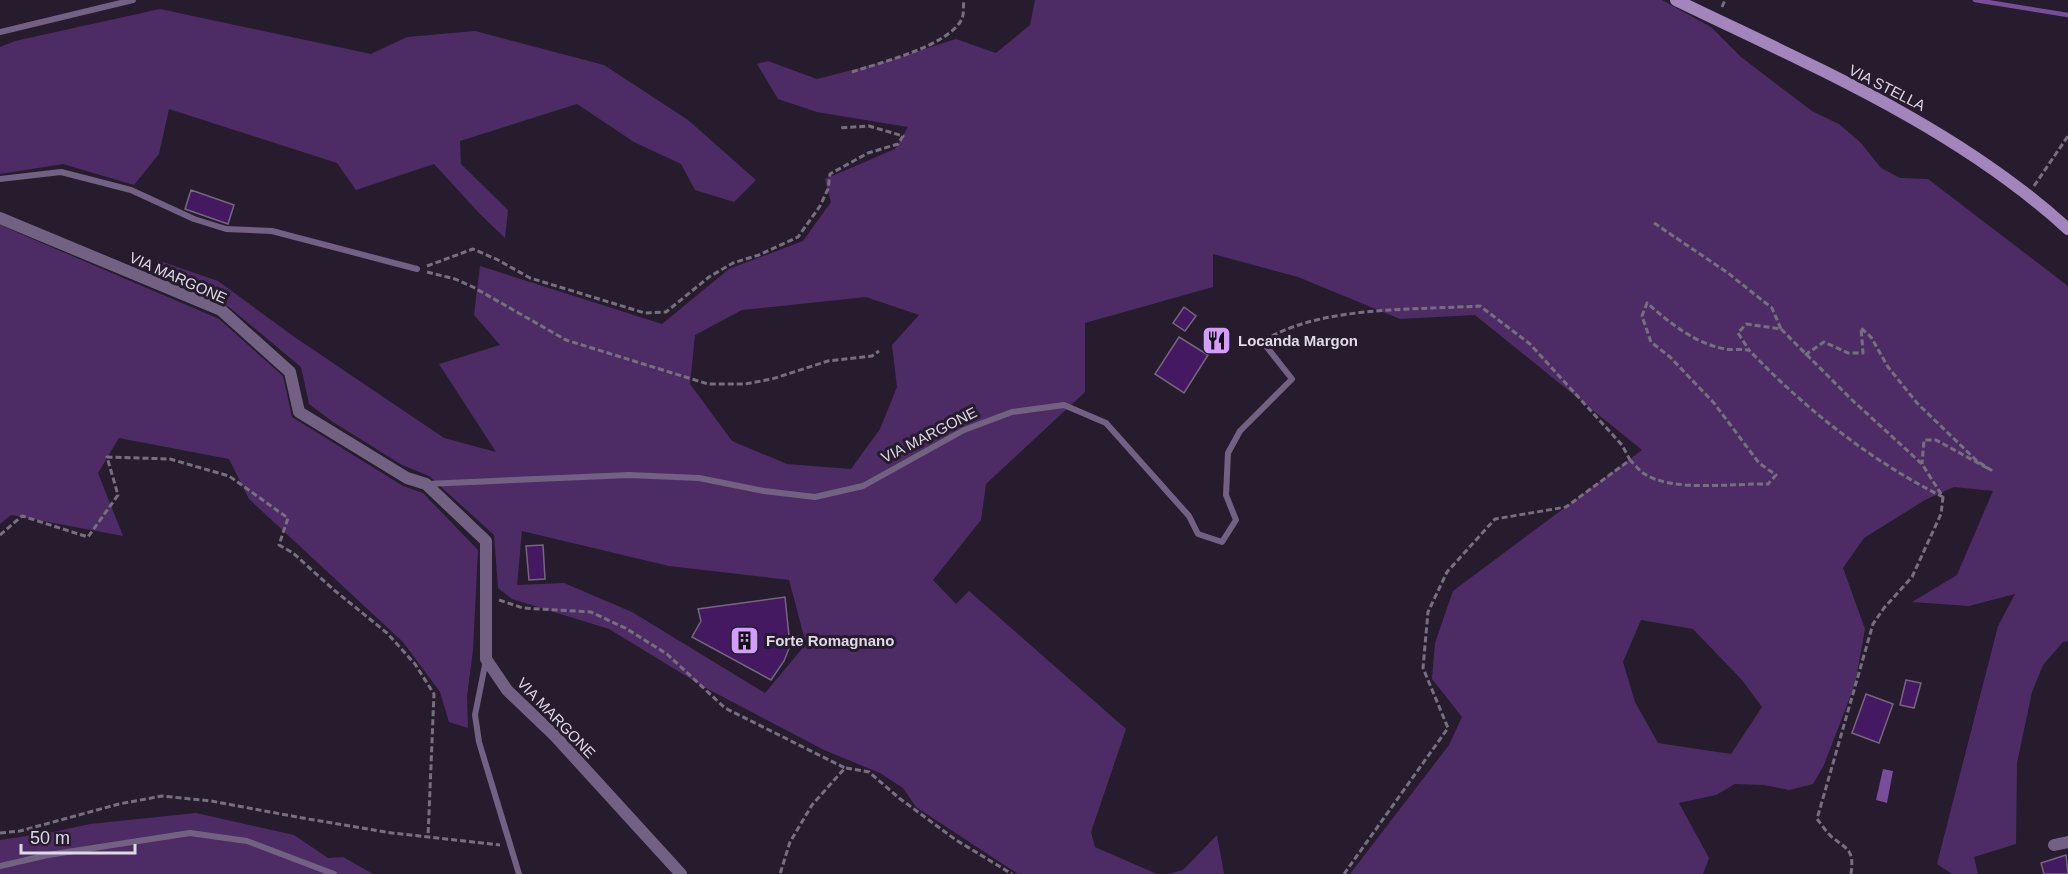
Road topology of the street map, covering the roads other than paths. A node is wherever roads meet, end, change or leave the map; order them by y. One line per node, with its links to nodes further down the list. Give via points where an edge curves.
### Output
1 (133, 0): 3 (lane)
2 (1676, 0): 6 (main road, VIA STELLA, via 1912,116 2007,177)
3 (0, 32)
4 (0, 180): 7 (lane, via 61,171 131,190 226,229 272,231)
5 (0, 218): 9 (street, VIA MARGONE, via 221,310 290,372 299,412 407,478)
6 (2068, 229)
7 (417, 269)
8 (1262, 341): 9 (lane, VIA MARGONE, via 1292,379 1240,431 1228,453 1226,495 1236,520 1222,542 1198,534 1189,516 1106,423 1064,405 1012,412 964,430 863,486 815,497 699,478 629,475)
9 (426, 484): 10 (street, VIA MARGONE, via 486,541)
10 (486, 659): 15 (lane, VIA MARGONE, via 475,715 479,742); 16 (street, VIA MARGONE, via 507,690 555,736)
11 (2068, 842): 12 (street)
12 (2054, 845)
13 (0, 866): 14 (lane, via 190,833 247,841)
14 (334, 874)
15 (519, 874)
16 (681, 874)

